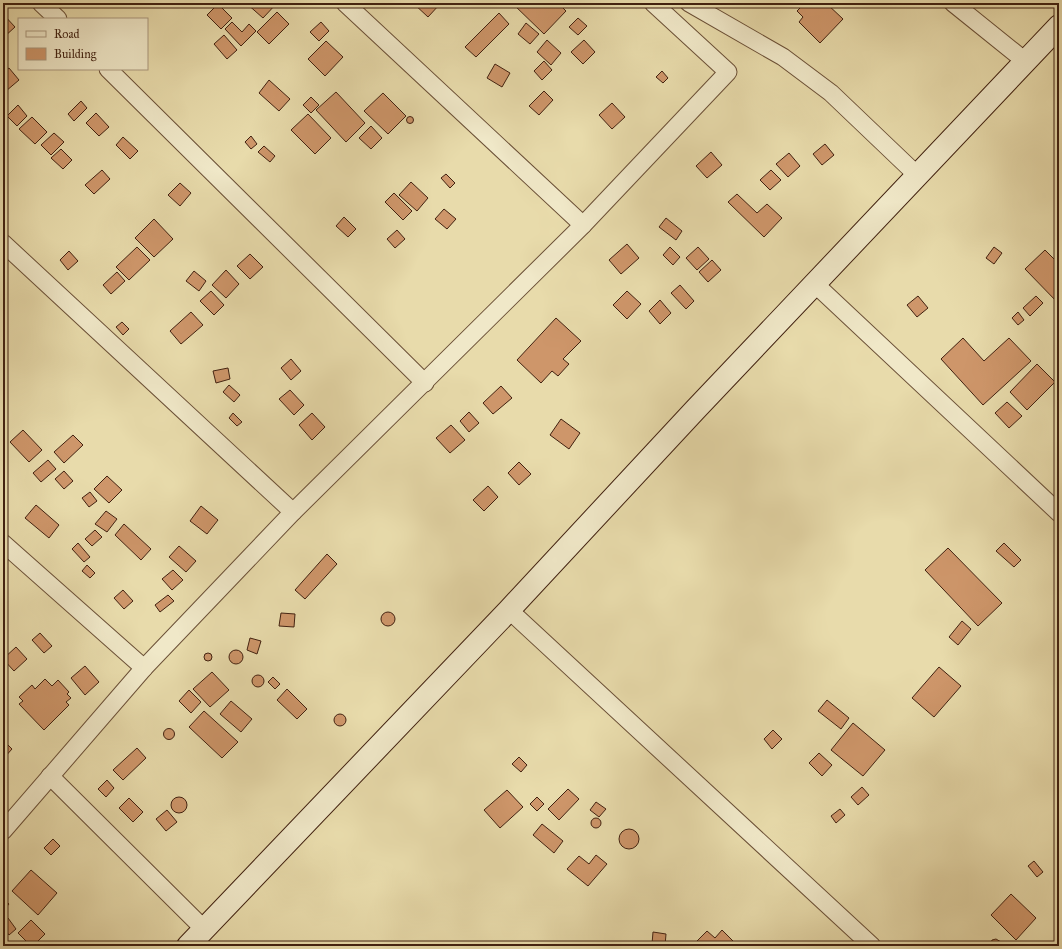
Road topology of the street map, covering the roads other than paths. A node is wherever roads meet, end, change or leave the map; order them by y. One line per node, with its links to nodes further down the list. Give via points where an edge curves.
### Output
1 (42, 3): 6 (street)
2 (344, 3): 11 (street)
3 (653, 3): 11 (street, via 728,72)
4 (689, 3): 10 (street, via 783,57 831,93)
5 (953, 3): 8 (street)
6 (57, 18)
7 (1059, 26): 8 (street)
8 (1025, 61): 10 (street)
9 (109, 70): 14 (street)
10 (918, 176): 13 (street)
11 (583, 225): 14 (street)
12 (3, 244): 15 (street)
13 (815, 284): 16 (street); 18 (street)
14 (425, 383): 15 (street)
15 (293, 512): 19 (street)
16 (1059, 513)
17 (3, 543): 19 (street)
18 (509, 610): 22 (street); 24 (street)
19 (144, 668): 20 (street)
20 (50, 776): 21 (street); 22 (street)
21 (4, 829)
22 (204, 929): 23 (street)
23 (188, 946)
24 (872, 946)

